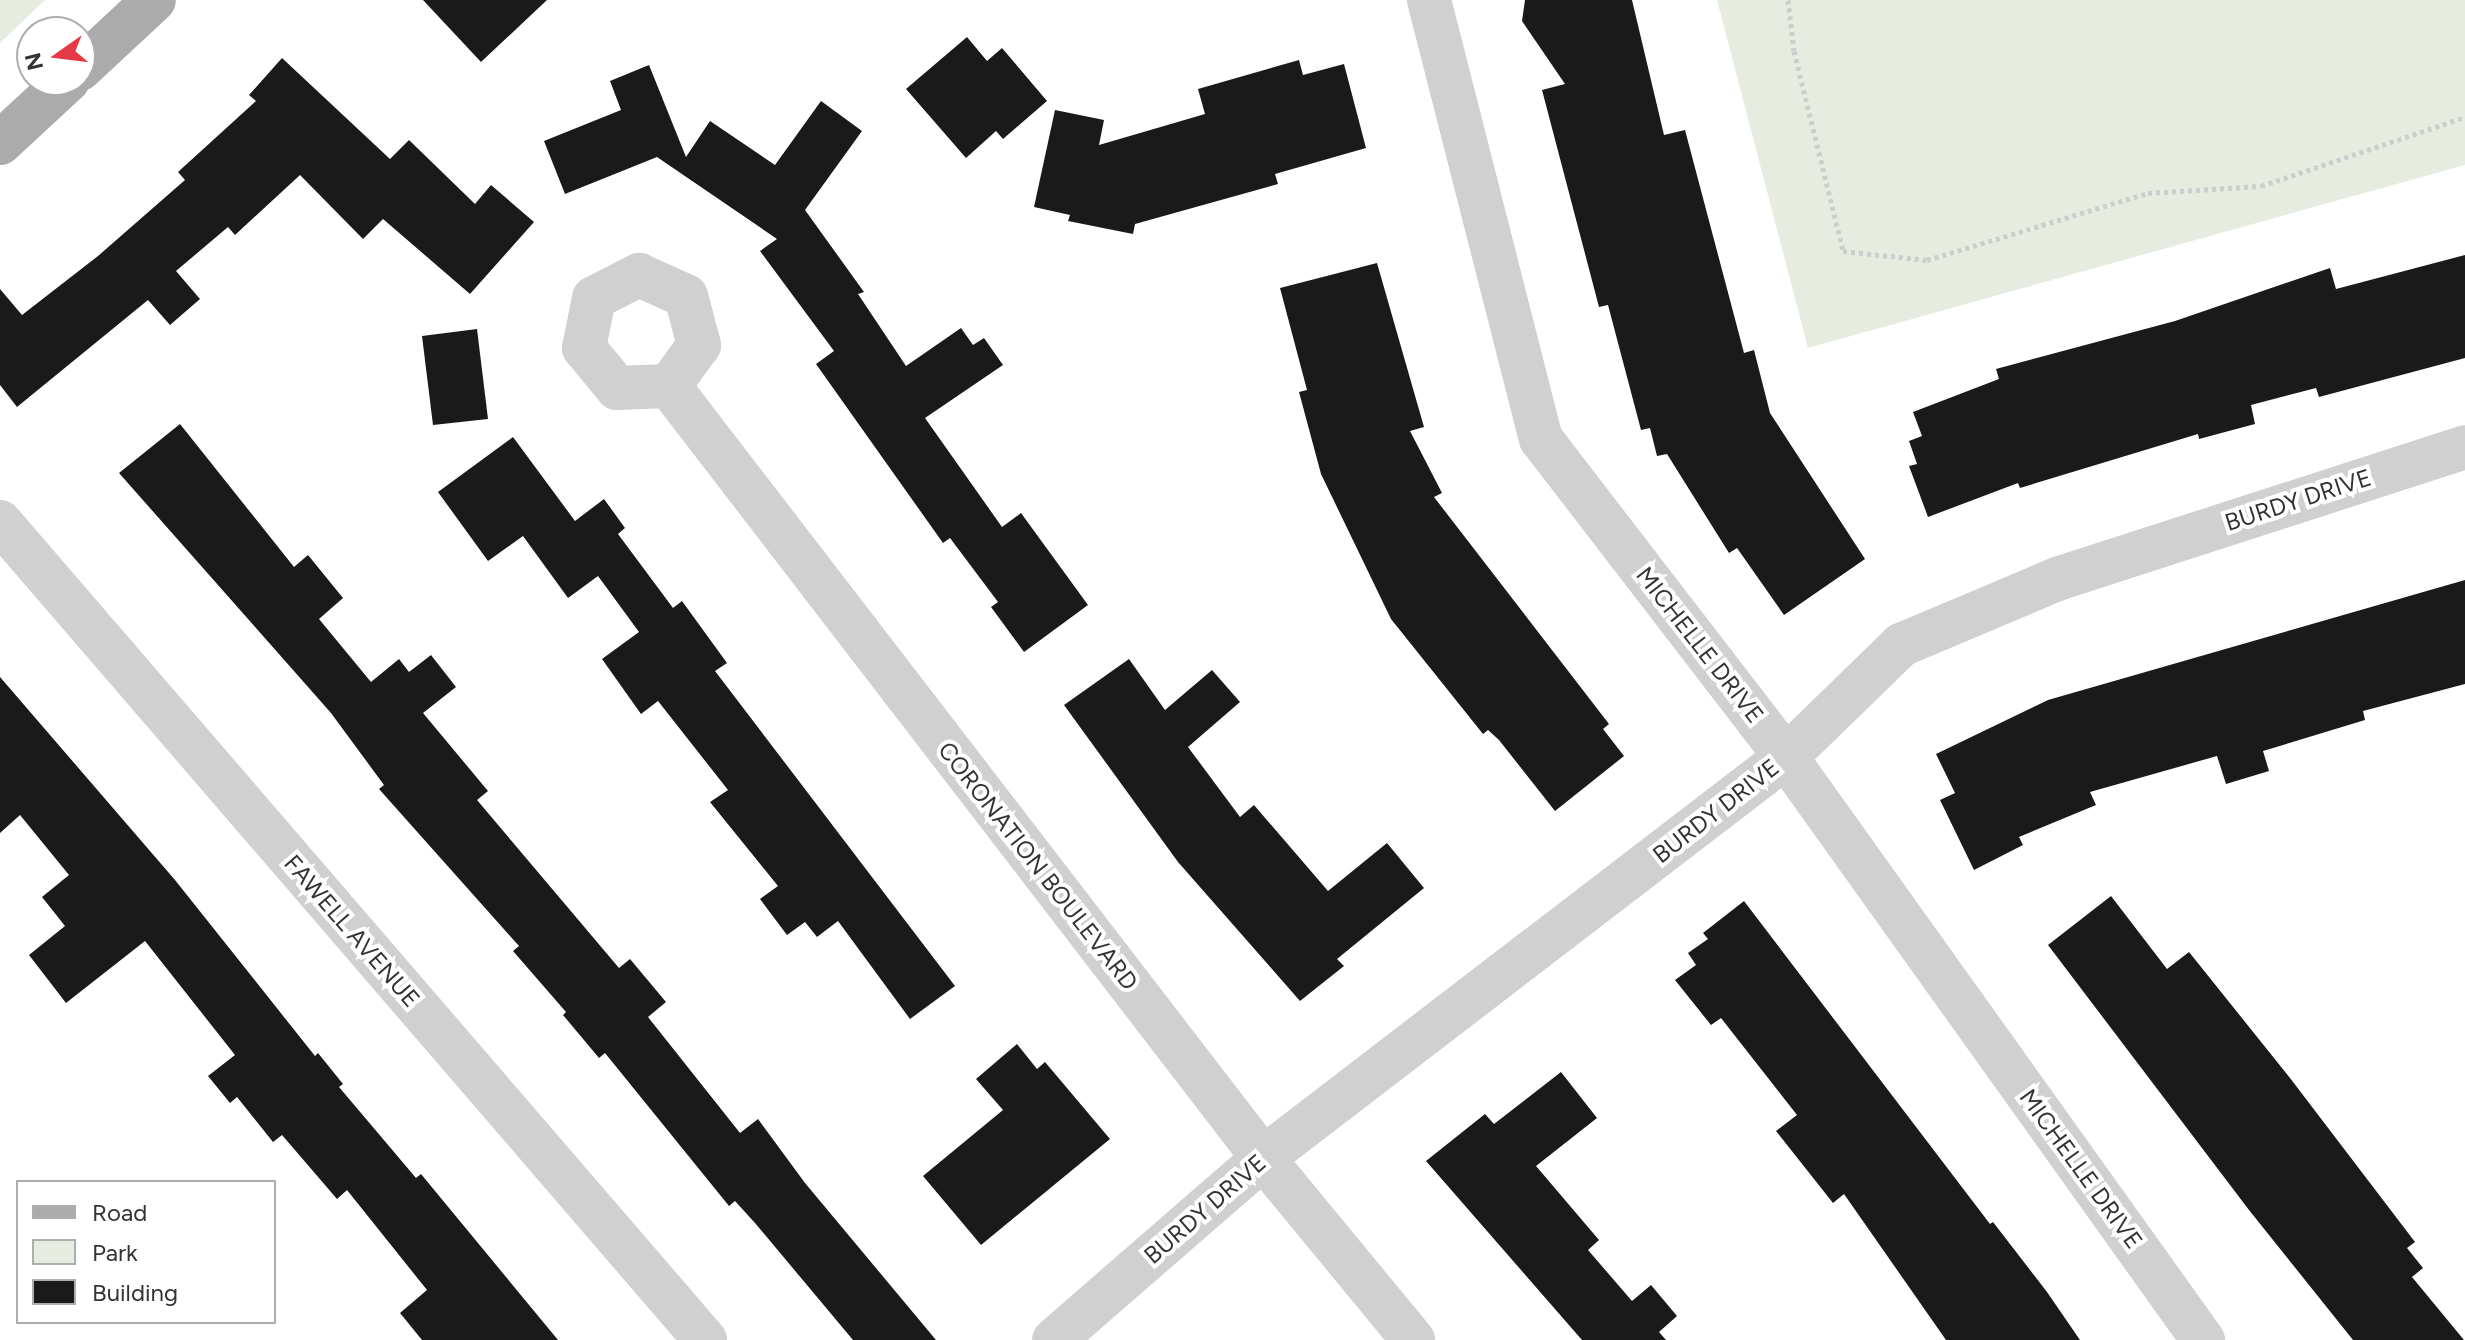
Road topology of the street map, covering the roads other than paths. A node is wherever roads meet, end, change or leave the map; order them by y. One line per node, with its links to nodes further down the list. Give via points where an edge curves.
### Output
1 (154, 0): 3 (main road)
2 (1429, 0): 9 (street, MICHELLE DRIVE, via 1541,439)
3 (96, 54)
4 (51, 96): 5 (main road)
5 (0, 143)
6 (669, 386): 10 (street, CORONATION BOULEVARD)
7 (2465, 447): 9 (street, BURDY DRIVE, via 2057,579 1901,645)
8 (0, 522): 11 (street, FAWELL AVENUE)
9 (1786, 757): 10 (street, BURDY DRIVE); 14 (street, MICHELLE DRIVE)
10 (1263, 1158): 12 (street, BURDY DRIVE); 13 (street, CORONATION BOULEVARD)
11 (705, 1340)
12 (1054, 1340)
13 (1413, 1340)
14 (2203, 1340)

